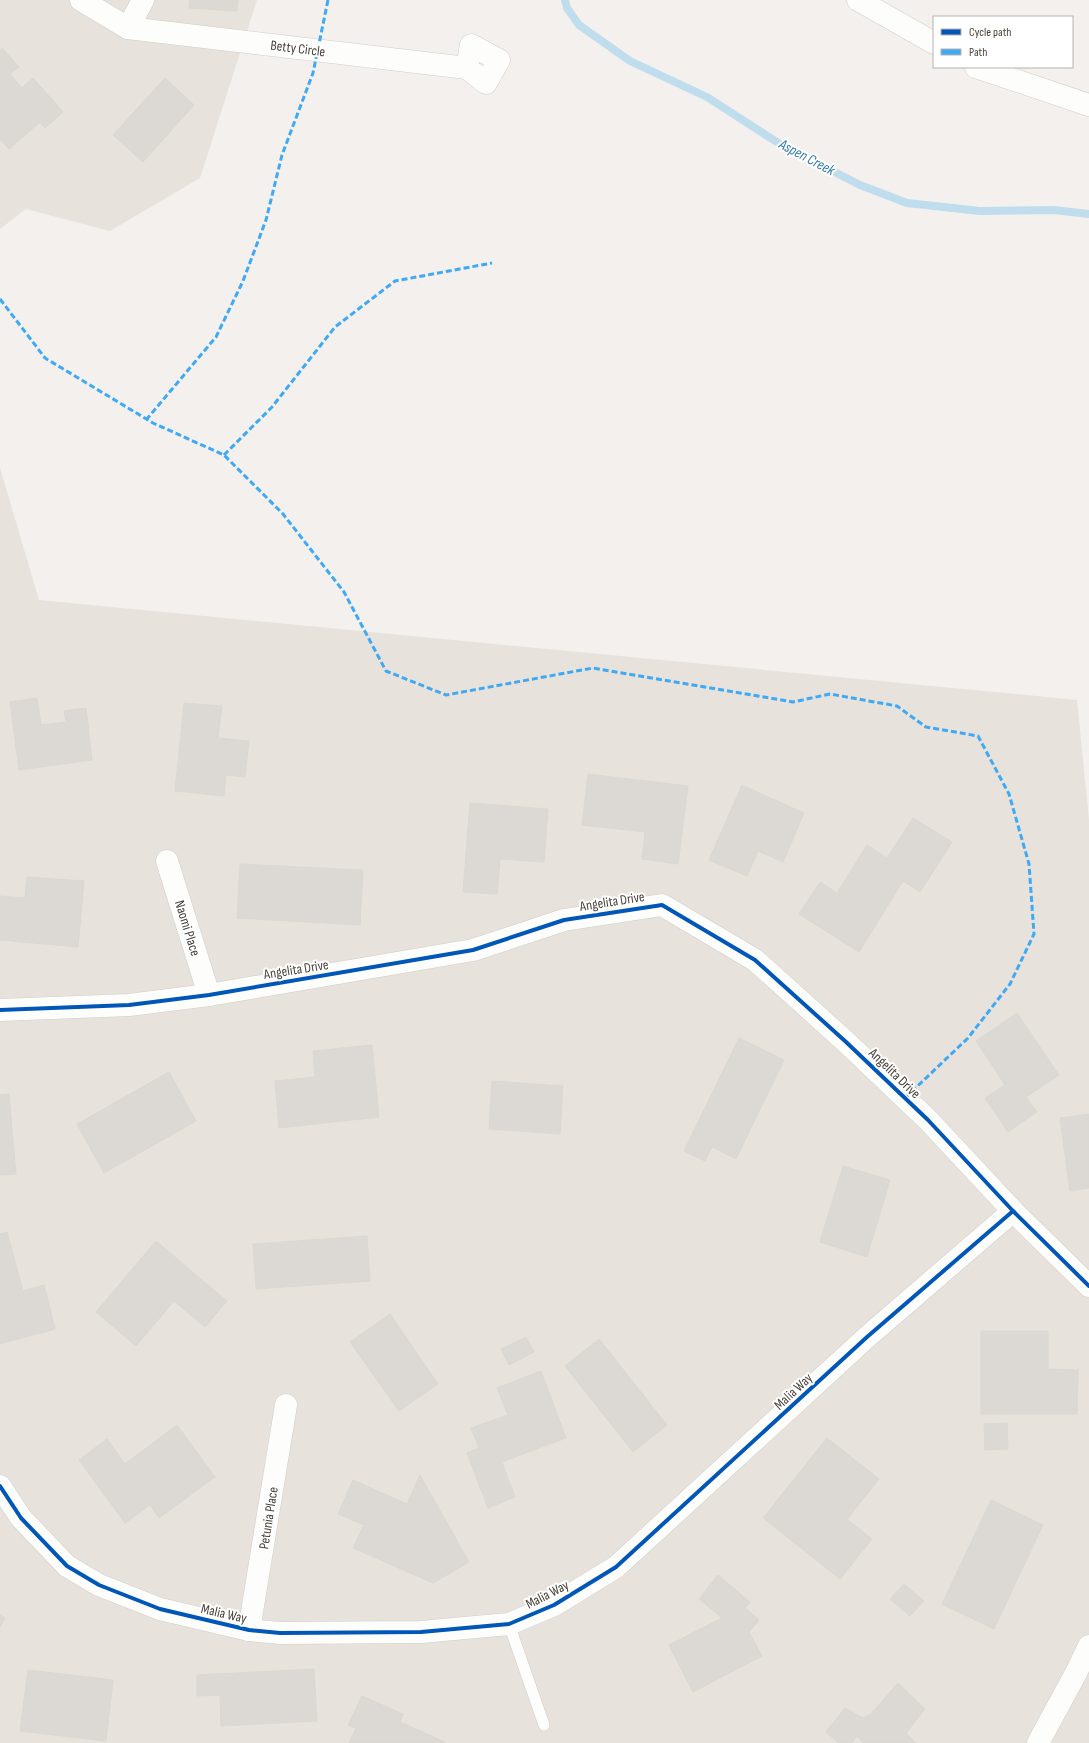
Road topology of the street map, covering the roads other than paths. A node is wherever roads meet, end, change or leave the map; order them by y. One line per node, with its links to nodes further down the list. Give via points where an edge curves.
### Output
1 (81, 0): 4 (street)
2 (143, 0): 4 (street)
3 (858, 0): 5 (street)
4 (128, 28): 6 (street, Betty Circle)
5 (933, 42)
6 (467, 68)
7 (979, 68): 8 (street)
8 (1089, 105)
9 (168, 862): 10 (street, Naomi Place)
10 (209, 995): 11 (street, Angelita Drive, via 129,1005); 12 (street, Angelita Drive, via 473,950 564,920 662,905 755,960 846,1040 928,1120)
11 (0, 1010)
12 (1013, 1211): 13 (street, Angelita Drive); 16 (street, Malia Way, via 867,1338 616,1567 554,1605)
13 (1089, 1286)
14 (286, 1405): 17 (street, Petunia Place)
15 (0, 1486): 17 (street, Malia Way, via 21,1518 67,1566 99,1585 160,1609)
16 (509, 1624): 17 (street, Malia Way, via 421,1632 280,1633); 20 (lane)
17 (249, 1630)
18 (1089, 1646): 19 (street)
19 (1083, 1679): 21 (street)
20 (544, 1725)
21 (1038, 1743)

